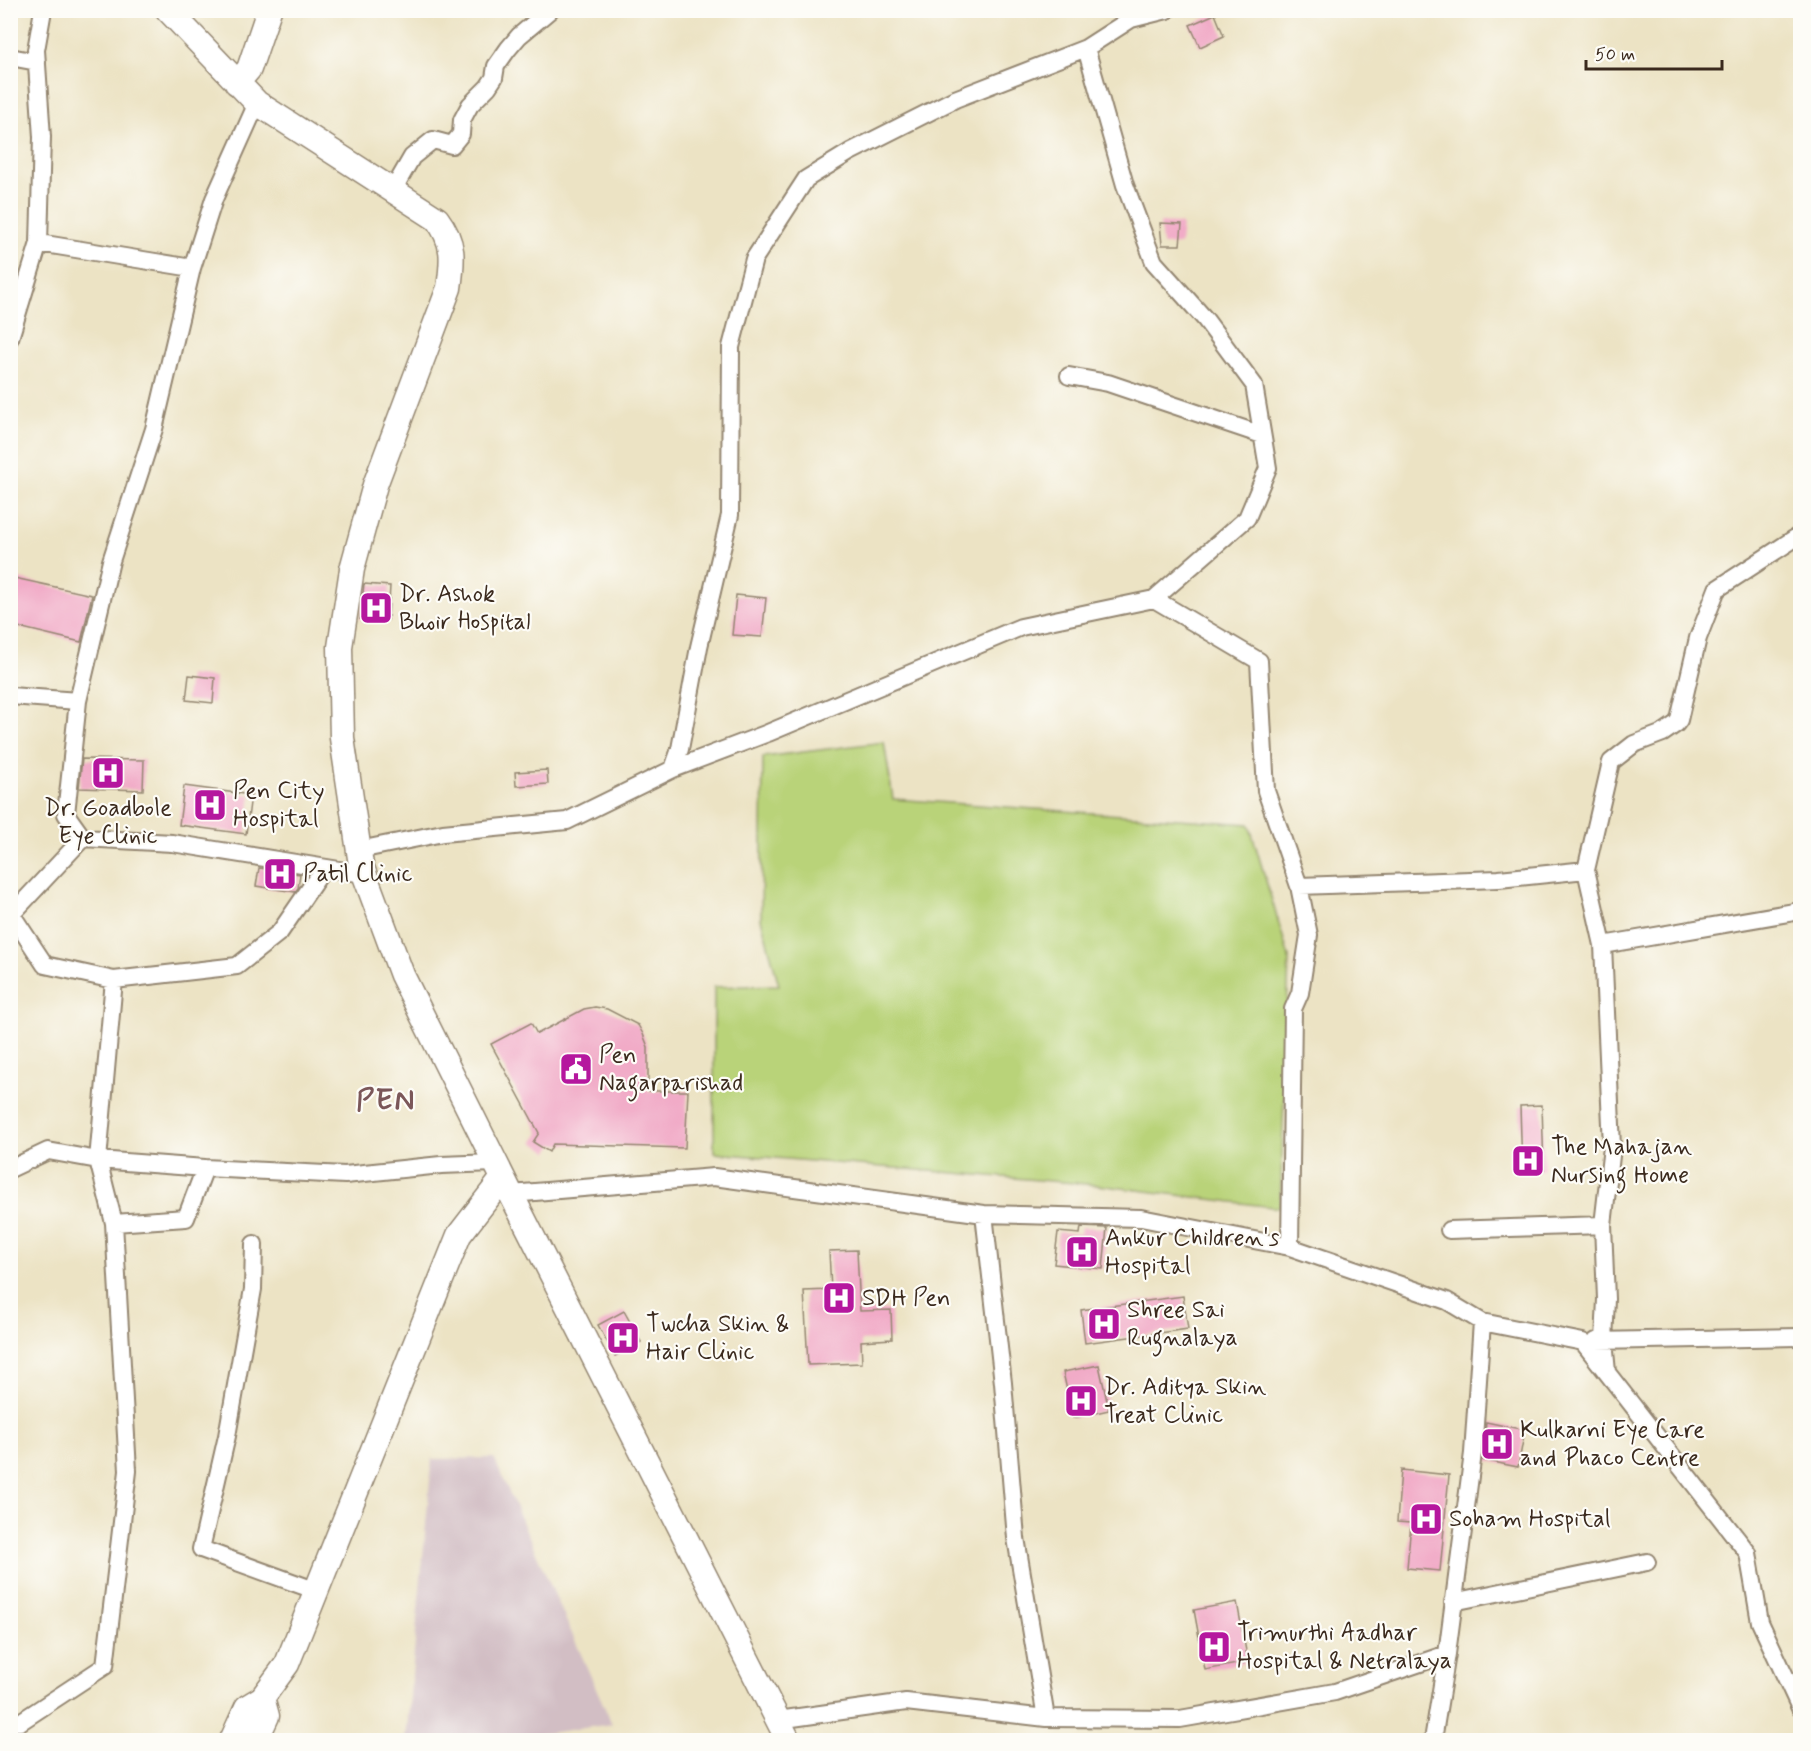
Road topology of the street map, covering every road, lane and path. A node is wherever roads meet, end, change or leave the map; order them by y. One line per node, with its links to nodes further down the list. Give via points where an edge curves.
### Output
1 (44, 10): 9 (street)
2 (168, 10): 10 (main road)
3 (269, 10): 10 (main road, via 249,69)
4 (550, 10): 12 (street, via 508,49 488,87 470,105 462,120 461,134 452,145 433,140 412,157)
5 (1167, 10): 6 (street)
6 (1129, 15): 7 (street)
7 (1086, 48): 17 (street, via 1125,184 1154,262 1205,319 1254,385); 22 (street, via 955,99 806,179 754,259 731,347 730,515)
8 (10, 57): 9 (street)
9 (37, 62): 13 (street, via 42,137)
10 (237, 83): 11 (main road)
11 (257, 103): 12 (main road); 14 (street, via 214,199)
12 (393, 190): 24 (main road, via 437,219 446,231 453,256 449,288 375,485 352,569 339,647 342,738)
13 (39, 243): 14 (street); 15 (street)
14 (192, 268): 21 (street, via 154,429 111,561)
15 (10, 338)
16 (1069, 376): 17 (street, via 1108,383)
17 (1262, 435): 19 (street, via 1268,468 1247,518)
18 (1800, 535): 26 (street, via 1717,589 1698,638 1679,720 1663,733 1634,744 1611,762)
19 (1154, 599): 22 (street, via 1021,627); 28 (street, via 1260,661 1266,790)
20 (10, 696): 21 (street)
21 (78, 701): 23 (street, via 66,814)
22 (673, 769): 24 (street, via 567,821 443,833)
23 (83, 838): 25 (street, via 172,843); 30 (street)
24 (359, 850): 27 (main road)
25 (324, 868): 27 (street); 32 (street, via 280,932 237,966)
26 (1586, 870): 28 (street, via 1498,879); 31 (street)
27 (364, 874): 36 (main road, via 402,975)
28 (1299, 886): 42 (street, via 1309,935 1300,993 1293,1009)
29 (1800, 911): 31 (street)
30 (11, 916): 32 (street, via 45,965)
31 (1603, 945): 39 (street, via 1612,1147)
32 (114, 980): 33 (street)
33 (98, 1160): 34 (street); 35 (street, via 48,1151); 38 (street)
34 (205, 1168): 36 (street, via 345,1175 441,1165); 38 (street, via 186,1218)
35 (10, 1169)
36 (503, 1178): 37 (street, via 714,1177); 49 (main road, via 459,1235); 56 (main road)
37 (984, 1214): 42 (street, via 1141,1218); 54 (street, via 1016,1538)
38 (114, 1223): 55 (street, via 128,1470 105,1666 21,1722)
39 (1603, 1225): 40 (street); 45 (street)
40 (1449, 1230)
41 (254, 1244): 49 (street, via 253,1289 227,1436 201,1549)
42 (1290, 1247): 43 (street, via 1447,1301)
43 (1482, 1322): 46 (street); 50 (street, via 1473,1453)
44 (1800, 1337): 45 (street)
45 (1604, 1341): 46 (street); 47 (street)
46 (1583, 1342): 47 (street)
47 (1607, 1373): 53 (street, via 1748,1553 1760,1622)
48 (1647, 1562): 50 (street)
49 (317, 1591): 52 (main road, via 287,1664)
50 (1453, 1602): 51 (street)
51 (1447, 1654): 54 (street, via 1335,1692 1180,1719); 59 (street)
52 (262, 1698): 57 (main road, via 247,1707); 58 (main road, via 267,1716)
53 (1800, 1708)
54 (1046, 1718): 56 (street, via 906,1702)
55 (10, 1722)
56 (783, 1730)
57 (232, 1740)
58 (256, 1740)
59 (1433, 1740)

